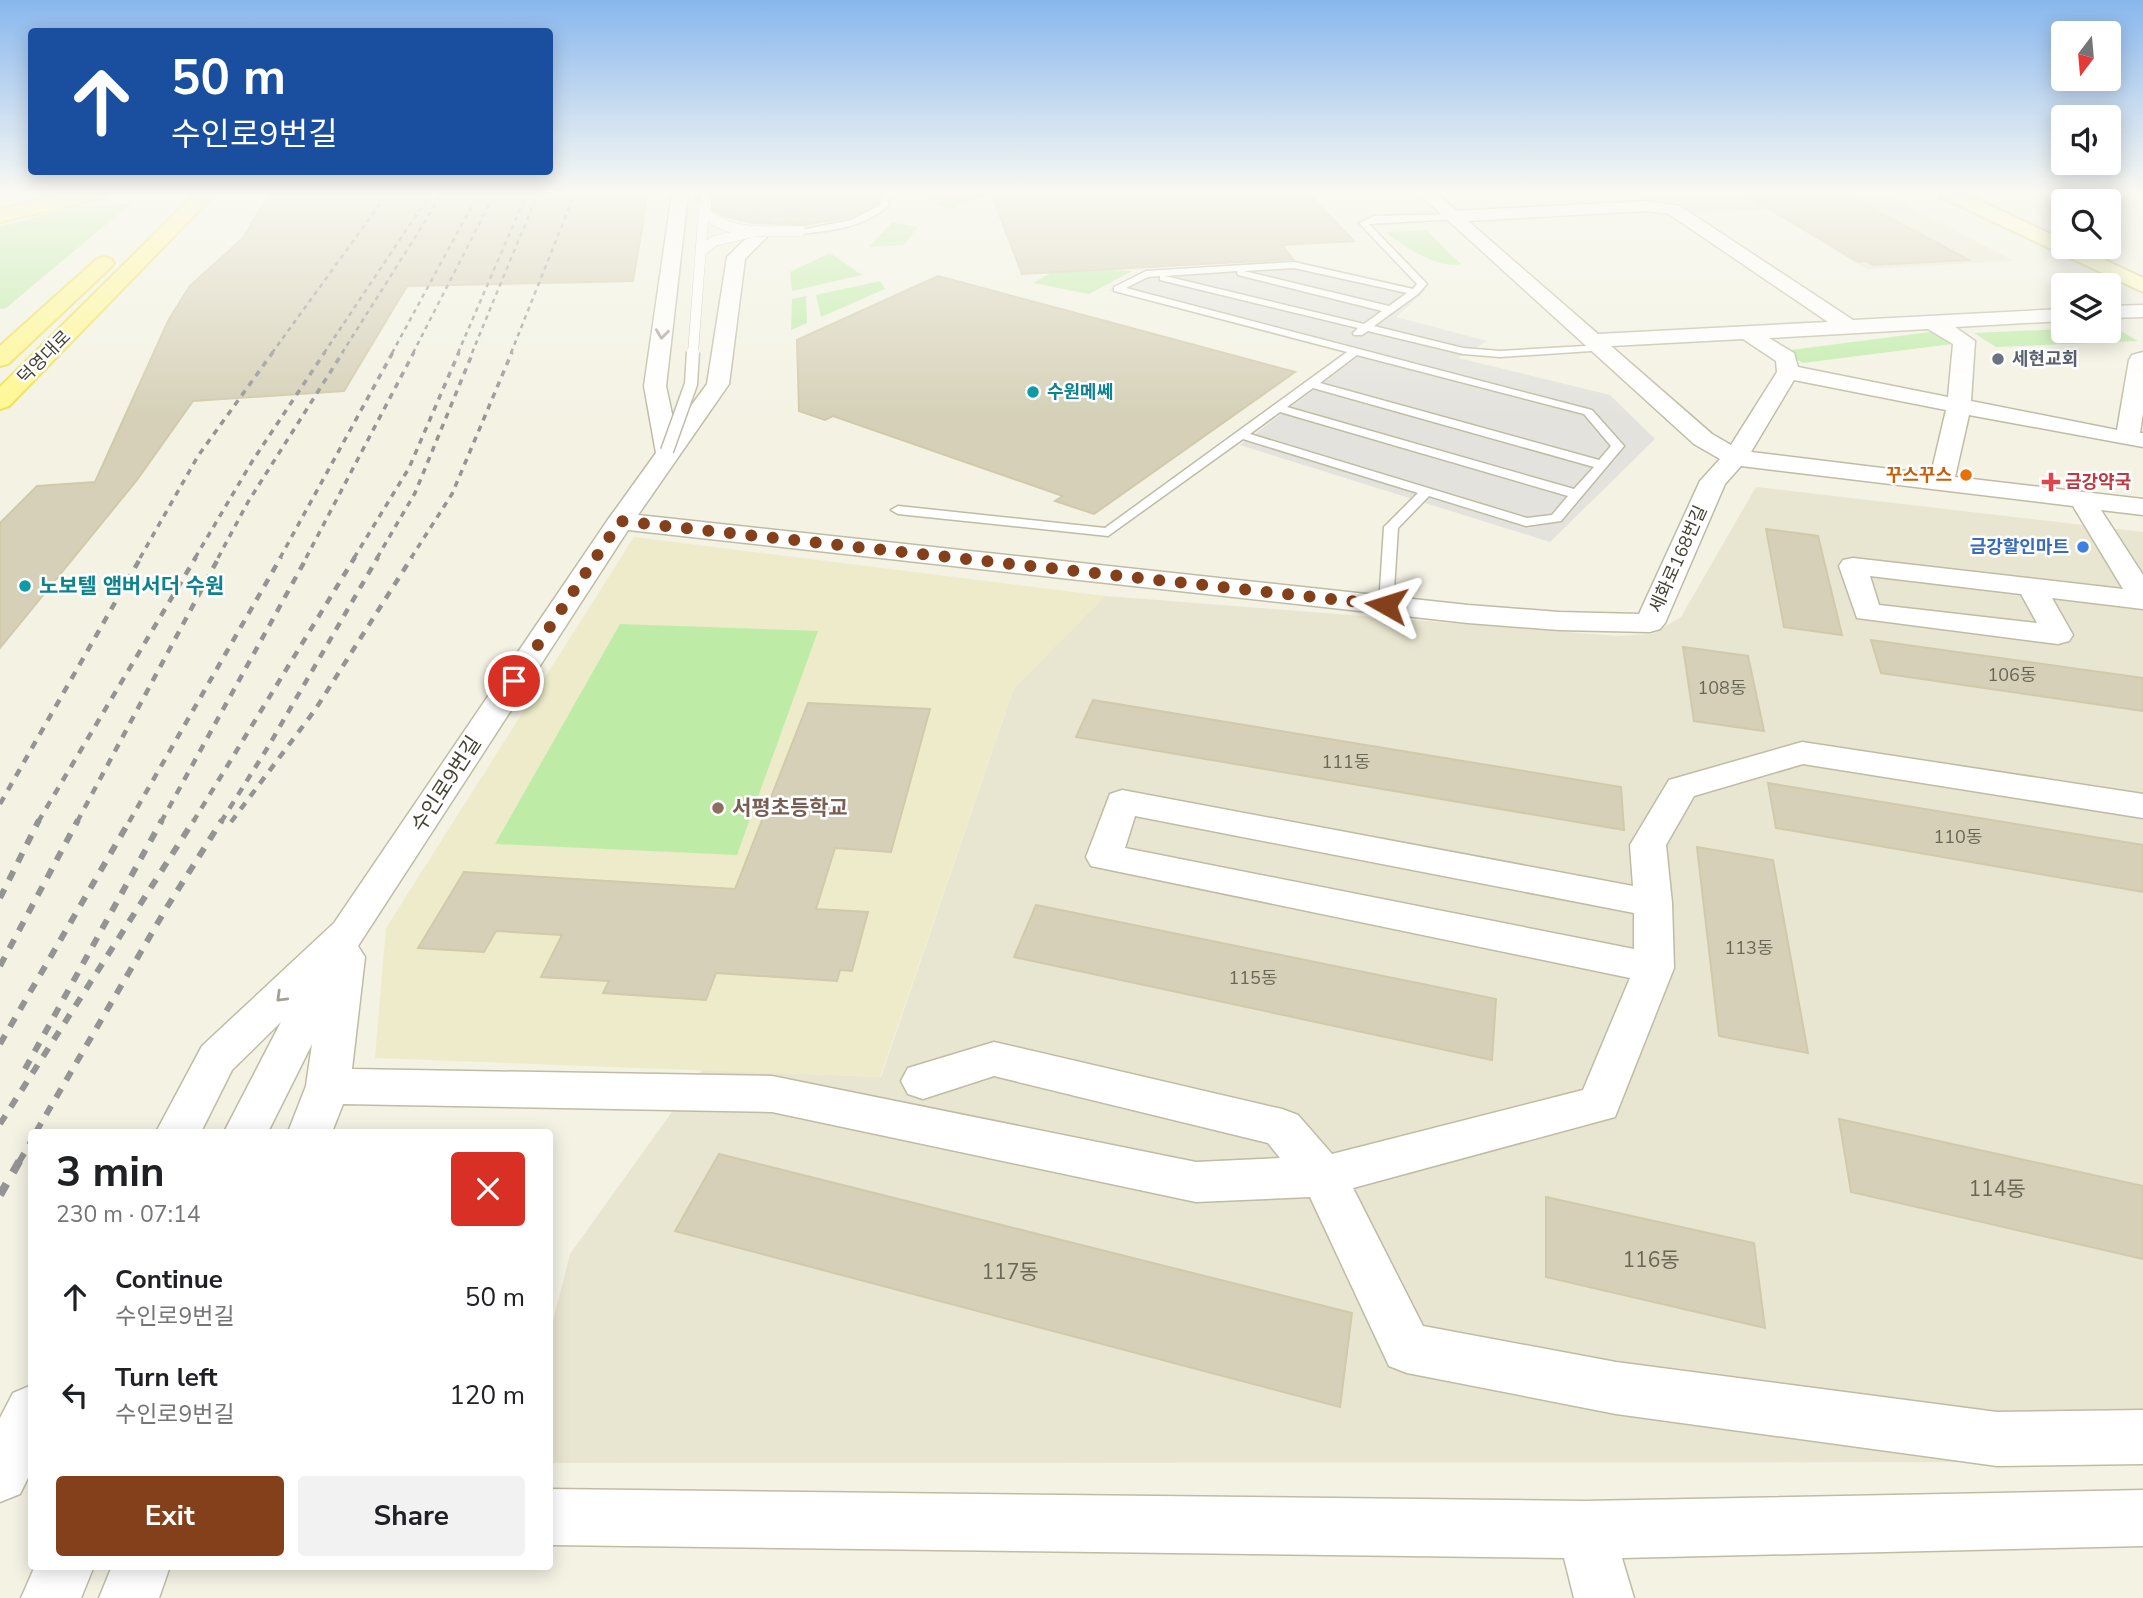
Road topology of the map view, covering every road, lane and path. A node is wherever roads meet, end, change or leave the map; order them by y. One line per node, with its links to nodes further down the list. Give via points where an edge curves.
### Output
1 (99, 268): 27 (main road, 덕영대로)
2 (133, 268): 25 (main road, 덕영대로)
3 (670, 268): 39 (street, one-way to 39)
4 (700, 268): 45 (lane, bridge, via 691,384)
5 (735, 268): 37 (street)
6 (1248, 268): 14 (lane)
7 (1306, 268): 18 (lane)
8 (1406, 268): 18 (lane, via 1422,284)
9 (1510, 268): 31 (street)
10 (1760, 268): 28 (street)
11 (2088, 268): 19 (main road)
12 (2104, 268): 17 (main road)
13 (2115, 268): 16 (main road)
14 (1223, 269): 15 (lane); 20 (lane)
15 (1146, 274): 29 (lane); 32 (lane, via 1117,289)
16 (2143, 278)
17 (2143, 286)
18 (1415, 292): 20 (lane)
19 (2143, 305)
20 (1391, 310): 29 (lane)
21 (2143, 311): 22 (street)
22 (2121, 312)
23 (2051, 316): 24 (street)
24 (1930, 321): 28 (street); 41 (street, via 1964,341)
25 (77, 324): 27 (main road); 40 (main road, 덕영대로)
26 (0, 326): 27 (main road)
27 (33, 326): 34 (main road, 덕영대로)
28 (1848, 326): 30 (street)
29 (1365, 328): 31 (lane, via 1500,354); 32 (lane)
30 (1746, 332): 31 (street); 36 (street, via 1786,358)
31 (1598, 345): 46 (street, via 1703,439)
32 (1340, 347): 33 (lane)
33 (1356, 351): 38 (lane); 47 (lane, via 1588,412 1618,446)
34 (0, 359)
35 (2143, 359): 44 (street)
36 (1788, 372): 41 (street); 46 (street)
37 (718, 384): 39 (street, via 694,392); 45 (street, 수인로9번길)
38 (1311, 384): 42 (lane); 47 (lane)
39 (655, 386): 45 (street)
40 (0, 401)
41 (1959, 406): 44 (street); 48 (street)
42 (1278, 408): 43 (lane); 50 (lane)
43 (1241, 435): 49 (lane); 53 (lane, via 1108,532)
44 (2135, 440)
45 (667, 451): 54 (street, 수인로9번길)
46 (1735, 458): 48 (street); 57 (street, 세화로168번길, via 1713,481 1650,623 1559,621)
47 (1602, 465): 50 (lane)
48 (1941, 484): 51 (street)
49 (1426, 492): 50 (lane, via 1526,522 1556,519); 57 (lane, via 1391,527)
50 (1577, 494)
51 (2082, 500): 52 (street); 56 (street)
52 (2143, 507)
53 (898, 510)
54 (620, 521): 57 (street, 세화로168번길); 60 (street, 수인로9번길)
55 (2033, 589): 55 (street, via 1978,582 1853,566 1867,612 2058,635); 56 (street)
56 (2143, 599)
57 (1386, 605)
58 (2143, 806): 59 (street, via 1802,754 1681,788 1648,845)
59 (1653, 903): 61 (street); 61 (street, via 1122,802 1104,858)
60 (348, 933): 63 (street, 수인로9번길); 64 (street, 수인로9번길, one-way to 64, via 217,1058); 65 (street)
61 (1654, 968): 67 (street, via 1599,1104)
62 (923, 1081): 67 (street, via 994,1059 1282,1128)
63 (328, 1086): 66 (street, 수인로9번길); 67 (street, via 772,1094 1196,1182)
64 (180, 1129)
65 (248, 1129)
66 (311, 1129)
67 (1323, 1177): 69 (street, via 1407,1348 1616,1388 1997,1439)
68 (28, 1420): 70 (street)
69 (2143, 1437)
70 (0, 1474)
71 (553, 1517): 73 (street)
72 (2143, 1518): 73 (street)
73 (1585, 1530): 78 (street)
74 (63, 1570): 76 (street)
75 (140, 1570): 77 (street)
76 (51, 1598)
77 (129, 1598)
78 (1604, 1598)

